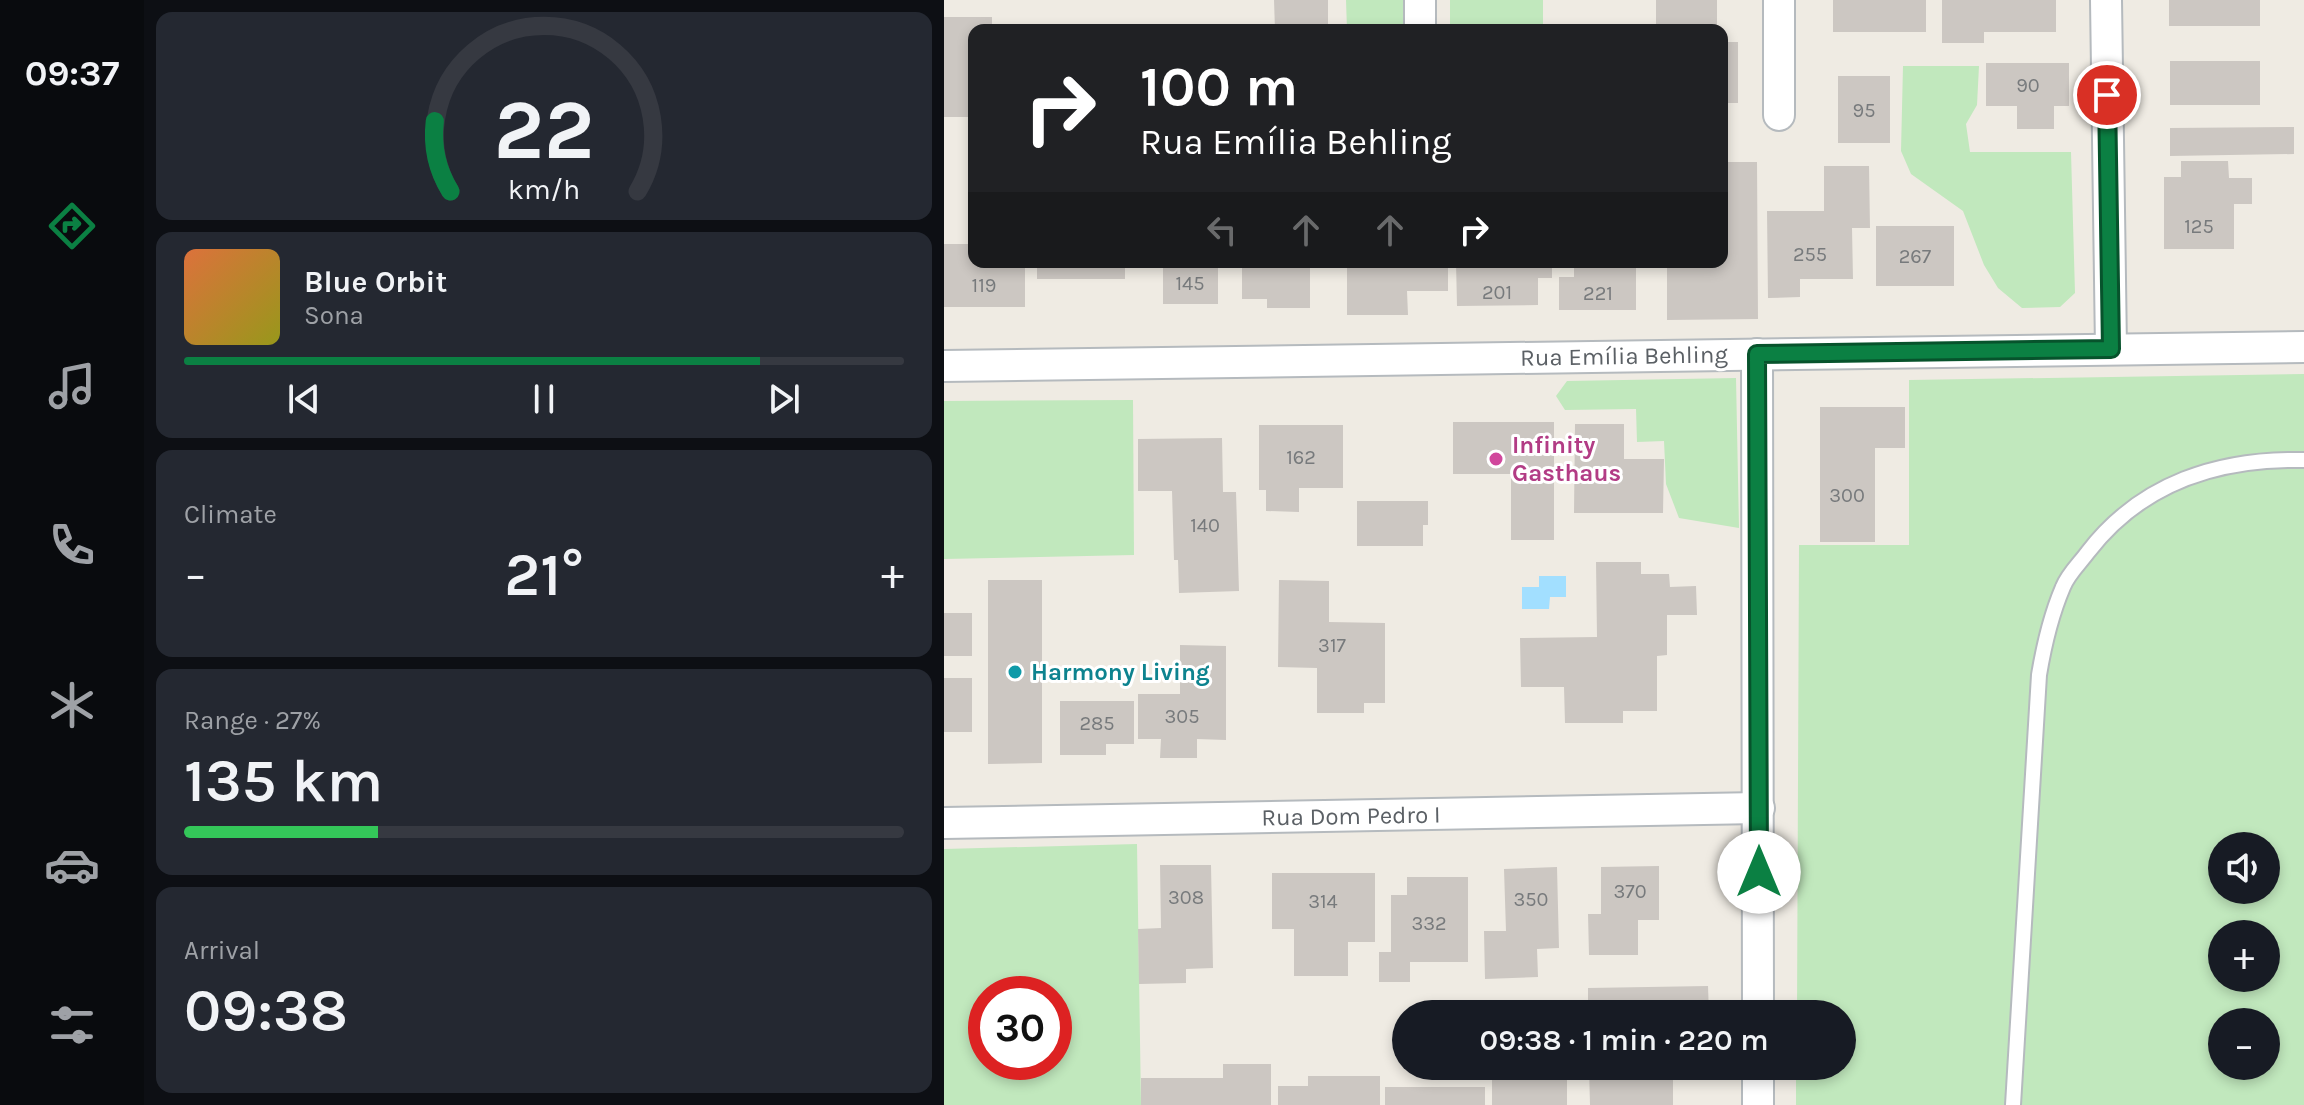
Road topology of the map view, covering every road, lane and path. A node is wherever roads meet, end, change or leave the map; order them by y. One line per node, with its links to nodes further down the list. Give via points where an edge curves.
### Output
1 (1420, 0): 4 (street)
2 (1779, 0): 5 (street)
3 (2106, 0): 7 (street)
4 (1420, 24)
5 (1779, 115)
6 (2304, 347): 7 (street, Rua Emília Behling)
7 (2111, 349): 8 (street, Rua Emília Behling)
8 (1757, 354): 9 (street, Rua Emília Behling); 11 (street)
9 (944, 366)
10 (2304, 460): 16 (lane, via 2216,467 2162,490 2126,512 2064,584 2039,675)
11 (1759, 808): 12 (street, Rua Dom Pedro I); 13 (street)
12 (944, 823)
13 (1758, 1000)
14 (1758, 1080): 15 (street)
15 (1758, 1105)
16 (2013, 1105)

